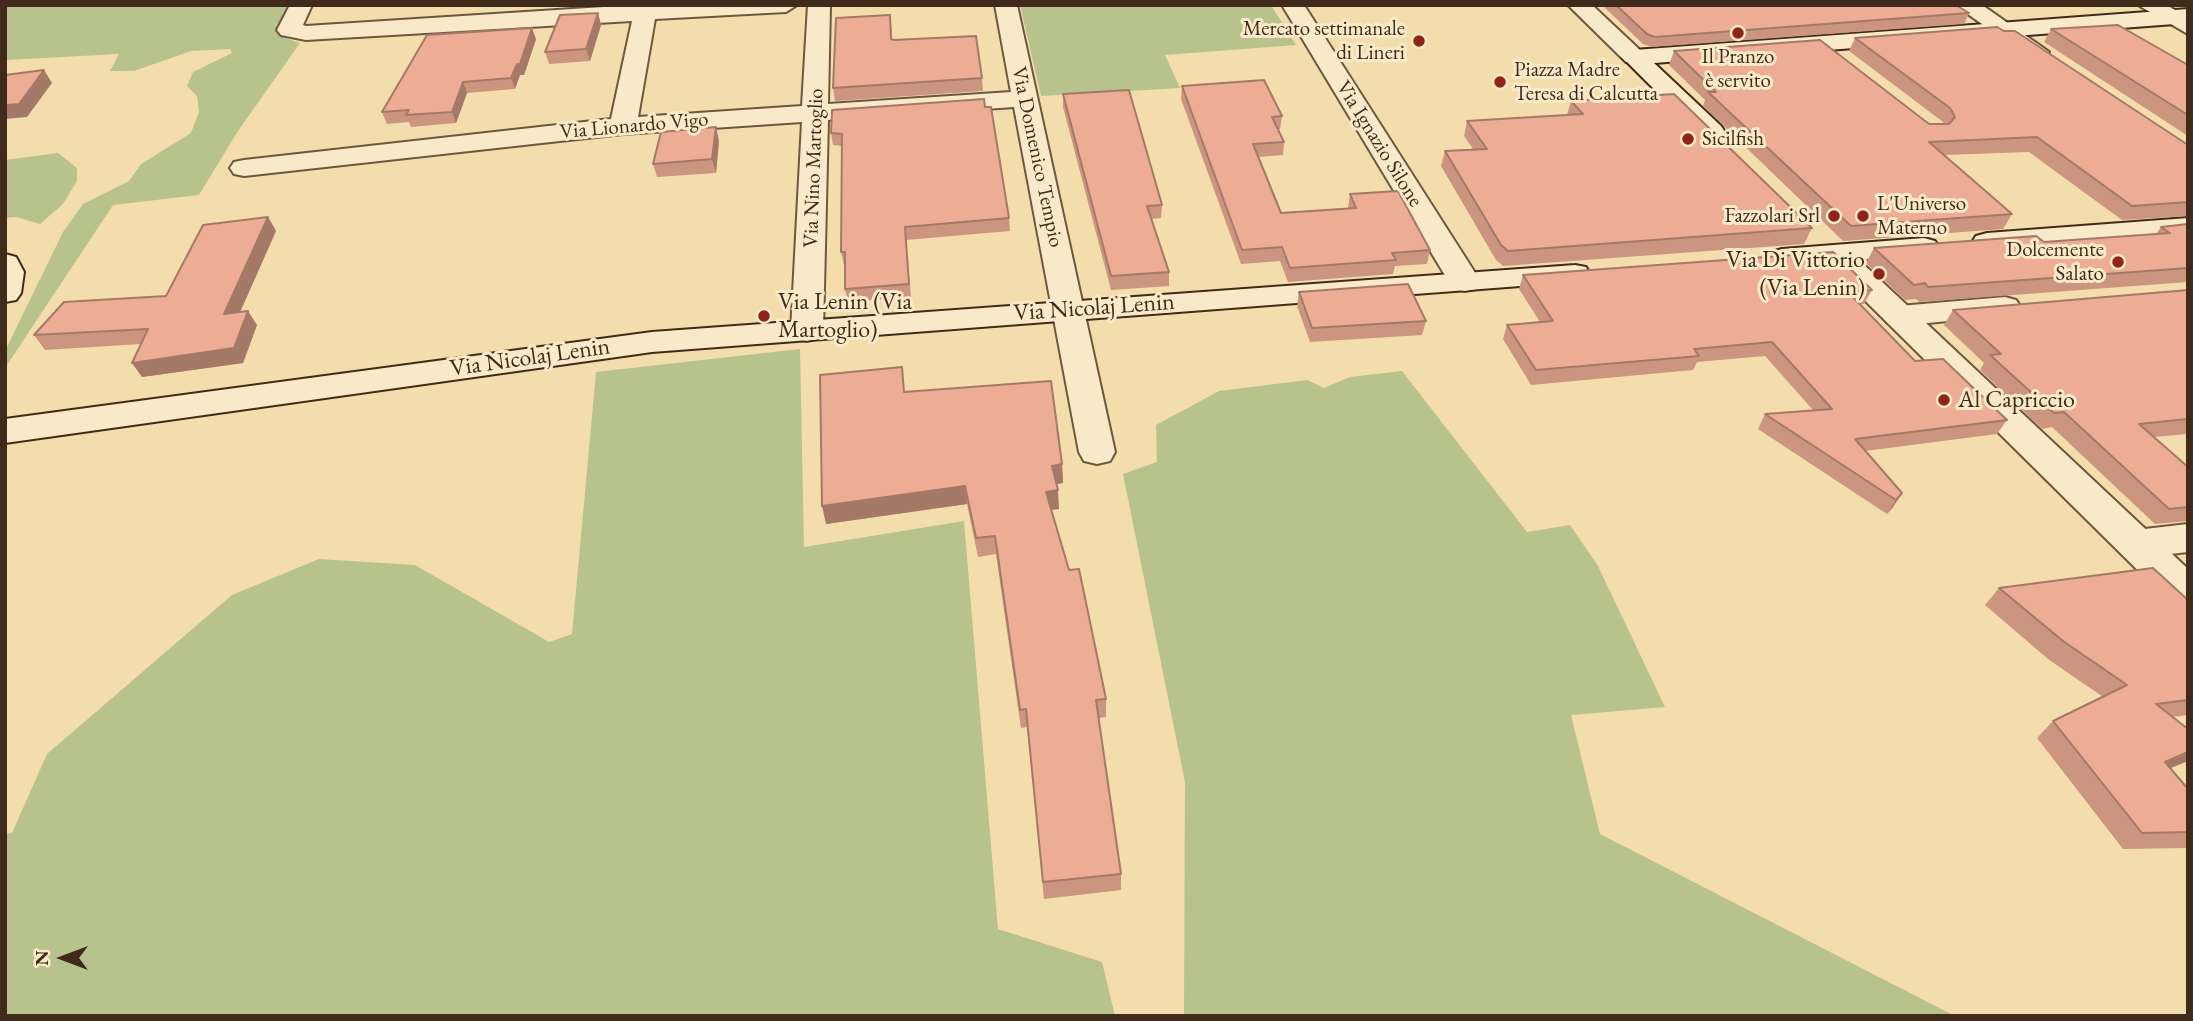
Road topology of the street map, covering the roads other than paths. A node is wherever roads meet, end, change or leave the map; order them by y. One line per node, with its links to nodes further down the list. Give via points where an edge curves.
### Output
1 (301, 5): 9 (street, via 289,30 306,33)
2 (786, 5): 9 (street)
3 (819, 5): 17 (street, Via Nino Martoglio)
4 (1006, 5): 16 (street, Via Domenico Tempio)
5 (1293, 5): 27 (street, Via Ignazio Silone)
6 (1579, 5): 13 (street)
7 (1966, 5): 11 (street)
8 (2149, 5): 10 (street)
9 (645, 9): 18 (street)
10 (2182, 20): 11 (street)
11 (2003, 30): 12 (street); 14 (street)
12 (1819, 43): 13 (street); 15 (street)
13 (1634, 57): 19 (street)
14 (2053, 63)
15 (1851, 68)
16 (1025, 99): 17 (street, Via Lionardo Vigo); 30 (street, Via Domenico Tempio)
17 (817, 112): 18 (street, Via Lionardo Vigo); 32 (street, Via Nino Martoglio)
18 (623, 125): 20 (street, Via Lionardo Vigo)
19 (1734, 153)
20 (244, 168)
21 (1808, 227): 23 (street)
22 (2188, 227): 23 (street)
23 (1835, 254): 24 (street); 31 (street)
24 (1746, 261)
25 (5, 263): 28 (street, via 9,272)
26 (1599, 272): 27 (street, Via Nicolaj Lenin)
27 (1465, 282): 30 (street, Via Nicolaj Lenin)
28 (5, 293)
29 (2036, 305): 31 (street)
30 (1068, 309): 32 (street, Via Nicolaj Lenin); 34 (street, Via Domenico Tempio)
31 (1899, 316): 36 (street)
32 (807, 331): 33 (street, Via Nicolaj Lenin, via 652,341)
33 (5, 431)
34 (1097, 452)
35 (2188, 538): 36 (street)
36 (2136, 544): 37 (street)
37 (2188, 594)

